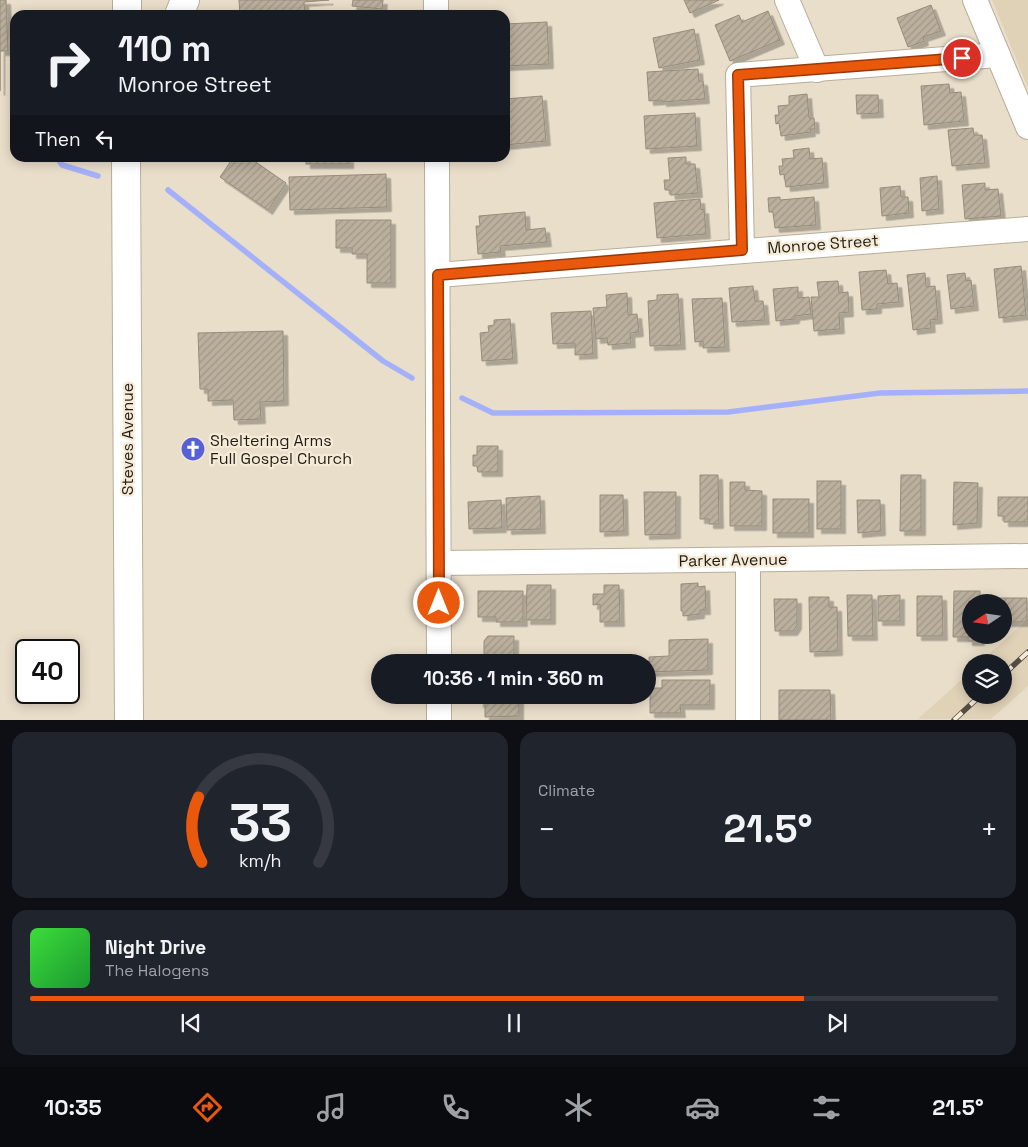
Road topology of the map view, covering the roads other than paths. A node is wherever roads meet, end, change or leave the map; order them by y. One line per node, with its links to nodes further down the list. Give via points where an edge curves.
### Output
1 (787, 0): 4 (street)
2 (975, 0): 3 (street)
3 (998, 55): 4 (street); 5 (street)
4 (817, 70): 11 (street, via 738,75)
5 (1028, 127)
6 (126, 162): 10 (main road, Steves Avenue)
7 (144, 162): 10 (main road)
8 (437, 162): 12 (street)
9 (1028, 229): 11 (street, Monroe Street)
10 (126, 245): 18 (main road, Steves Avenue)
11 (742, 250): 12 (street, Monroe Street)
12 (438, 275): 15 (street)
13 (1028, 556): 14 (street, Parker Avenue)
14 (748, 560): 15 (street, Parker Avenue); 20 (street)
15 (439, 563): 16 (street)
16 (439, 654)
17 (439, 704): 19 (street)
18 (129, 720)
19 (439, 720)
20 (748, 720)

